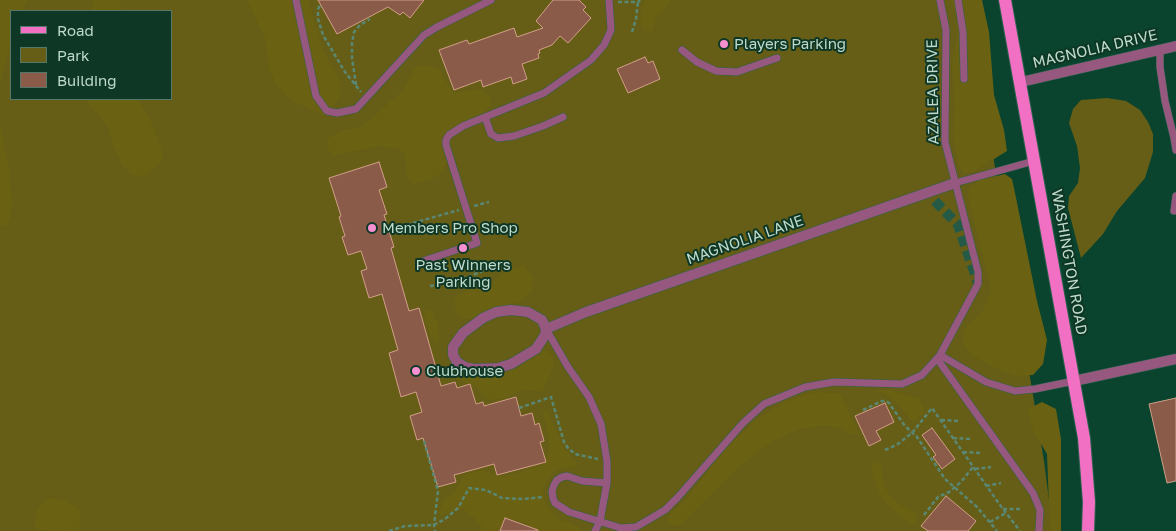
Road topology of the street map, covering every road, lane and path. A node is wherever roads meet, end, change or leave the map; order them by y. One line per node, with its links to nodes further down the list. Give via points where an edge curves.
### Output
1 (296, 0): 18 (lane, via 316,96 327,111 337,112 356,109)
2 (492, 0): 18 (lane, via 424,35)
3 (940, 0): 23 (lane, AZALEA DRIVE, via 946,30 945,142)
4 (958, 0): 15 (lane, via 964,32)
5 (1005, 0): 16 (main road, WASHINGTON ROAD)
6 (609, 1): 7 (path); 19 (lane, via 611,30 598,54 544,93)
7 (639, 1): 10 (path)
8 (320, 6): 17 (path, via 318,20 323,35)
9 (370, 19): 17 (path, via 354,32 352,58)
10 (632, 32)
11 (1176, 46): 13 (street, MAGNOLIA DRIVE)
12 (682, 50): 14 (lane, via 716,71 737,72)
13 (1160, 50): 16 (street, MAGNOLIA DRIVE); 21 (lane, via 1165,101)
14 (777, 58)
15 (964, 79)
16 (1020, 82): 22 (main road, WASHINGTON ROAD)
17 (357, 87): 18 (path)
18 (366, 99)
19 (485, 117): 20 (lane, via 491,134 498,138 514,136); 31 (lane, via 457,129 446,140 477,243)
20 (563, 117)
21 (1176, 150)
22 (1034, 161): 23 (lane); 36 (main road, WASHINGTON ROAD)
23 (955, 183): 33 (street, MAGNOLIA LANE, via 586,312); 34 (lane, AZALEA DRIVE, via 978,272 978,284)
24 (1176, 196): 28 (lane)
25 (489, 202): 26 (path)
26 (471, 207)
27 (462, 209): 29 (path)
28 (1174, 211)
29 (388, 230)
30 (481, 260): 32 (path, via 481,272)
31 (423, 261)
32 (430, 286)
33 (546, 329): 33 (street, via 536,349 506,366 487,369 465,367 453,355 453,347 463,333 496,312 528,312 538,317); 48 (lane, via 596,410)
34 (939, 358): 36 (lane, via 986,382 1015,391); 59 (lane, AZALEA DRIVE, via 922,375 902,384 834,382 780,396 751,414 665,510 628,529); 67 (lane, via 1033,493 1040,510)
35 (1176, 360): 36 (street)
36 (1074, 381): 68 (main road, WASHINGTON ROAD, via 1084,438)
37 (519, 408): 48 (path, via 551,397 568,448 575,454)
38 (864, 410): 41 (path, via 886,401)
39 (941, 420): 40 (path); 41 (path, via 932,408); 42 (path)
40 (959, 421)
41 (912, 432): 45 (path); 54 (path)
42 (953, 438): 43 (path); 46 (path)
43 (972, 439)
44 (424, 441): 61 (path, via 438,491)
45 (885, 450)
46 (963, 452): 47 (path); 50 (path)
47 (982, 453)
48 (607, 461): 52 (lane)
49 (992, 467): 50 (path)
50 (974, 468): 53 (path); 54 (path)
51 (1001, 483): 53 (path)
52 (606, 484): 59 (lane); 59 (lane, AZALEA DRIVE, via 567,476 557,480 552,491 553,498 562,508)
53 (986, 486): 57 (path)
54 (954, 487): 58 (path, via 938,497); 60 (path)
55 (546, 496): 61 (path, via 502,498 486,490 469,488 458,508)
56 (1020, 509): 57 (path)
57 (1004, 511): 60 (path); 66 (path)
58 (924, 515)
59 (600, 521): 64 (lane)
60 (990, 522): 65 (path)
61 (434, 525): 62 (path, via 405,526); 63 (path)
62 (389, 531)
63 (435, 531)
64 (595, 531)
65 (997, 531)
66 (1020, 531)
67 (1039, 531)
68 (1088, 531)

